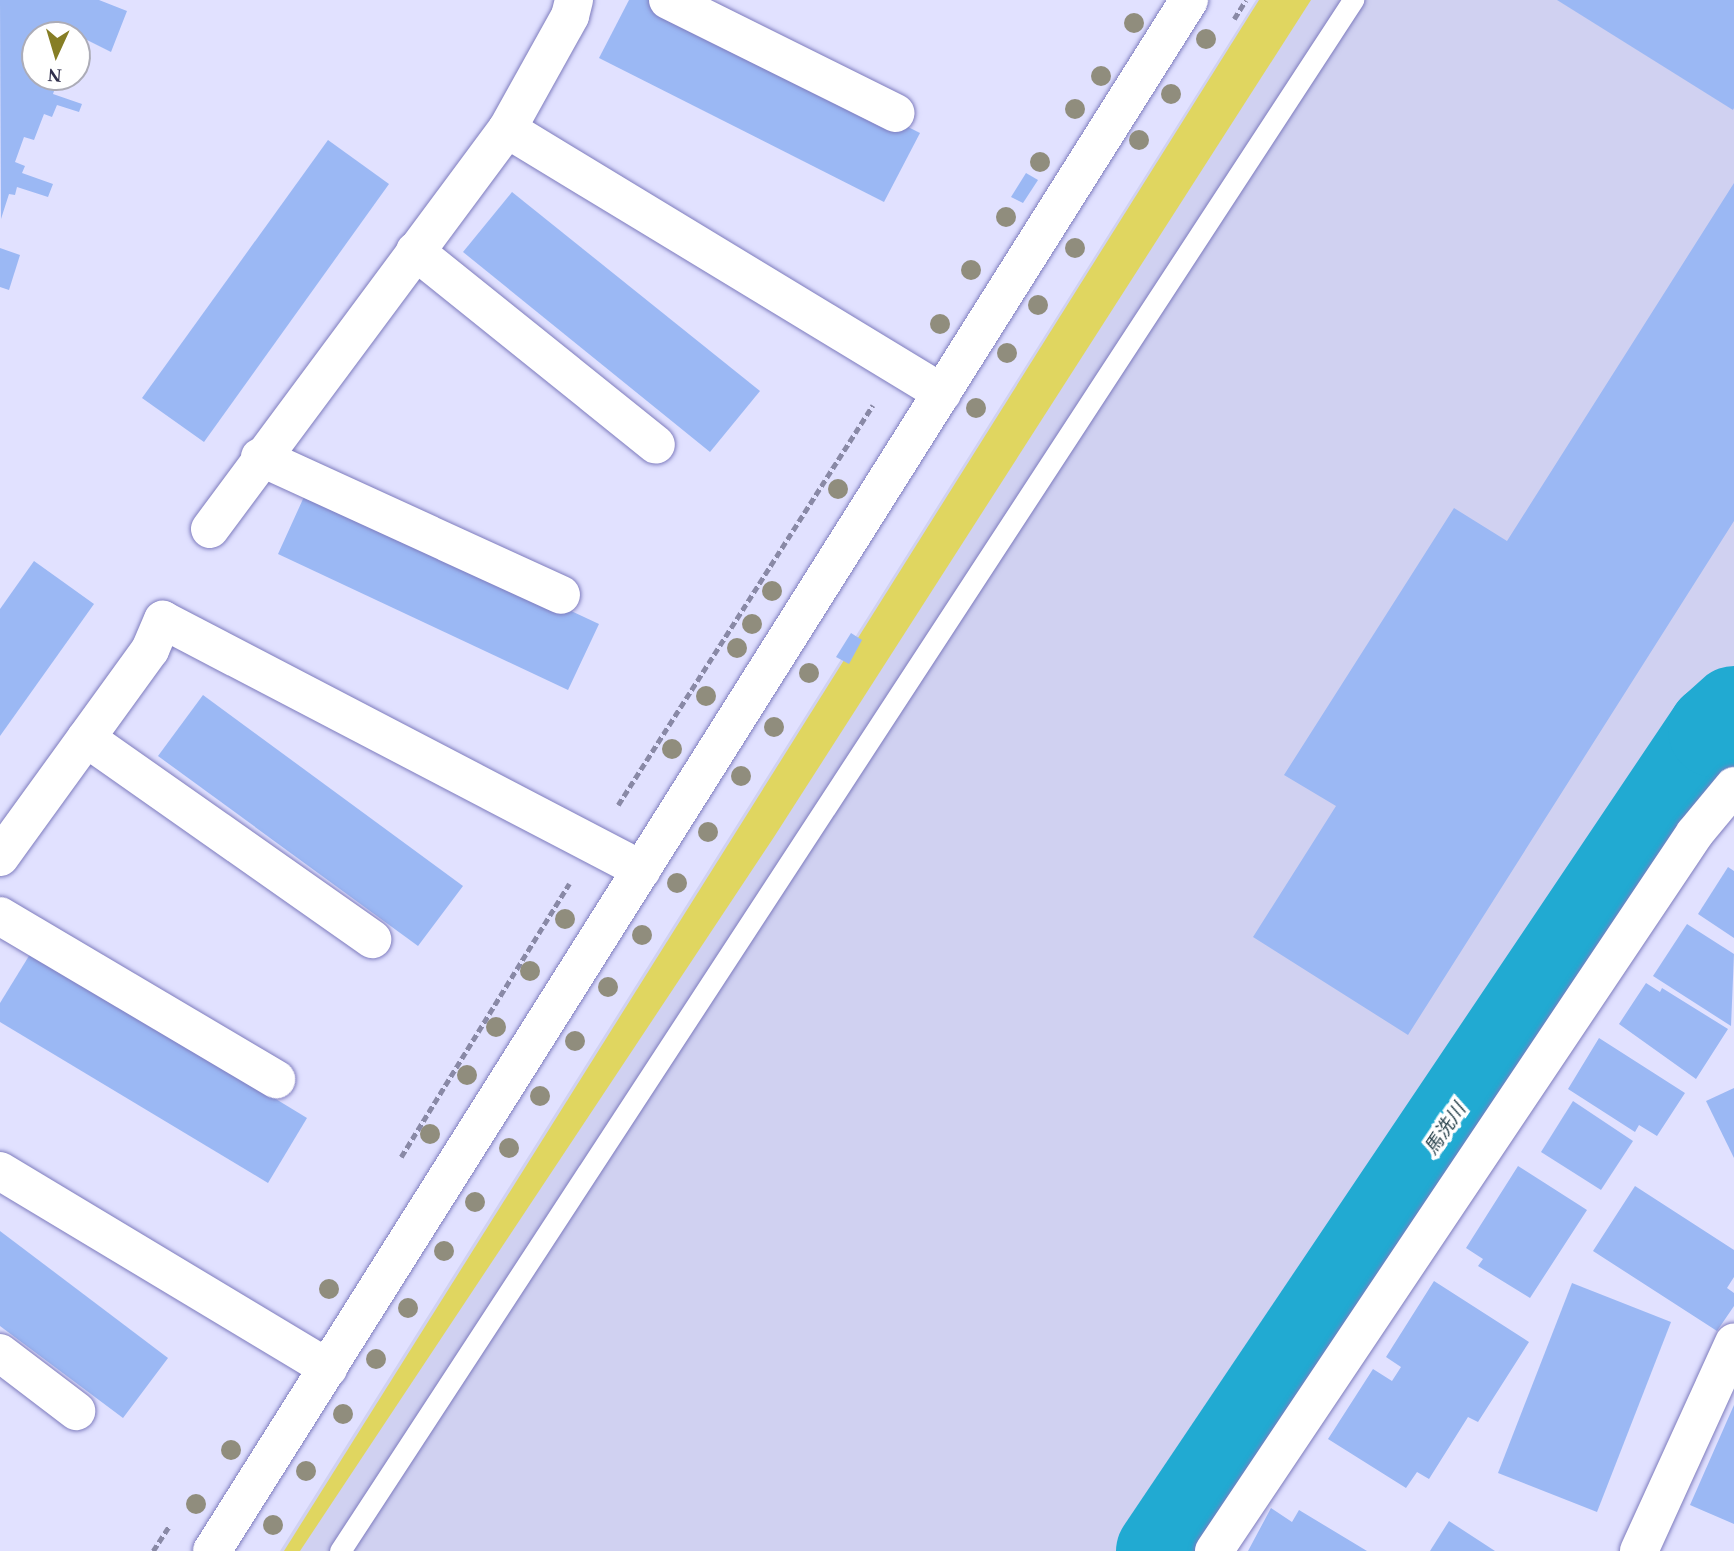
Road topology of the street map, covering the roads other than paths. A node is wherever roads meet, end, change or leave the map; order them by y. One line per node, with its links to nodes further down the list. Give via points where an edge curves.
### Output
1 (574, 0): 6 (street, via 570,16)
2 (668, 0): 5 (street)
3 (1189, 0): 8 (street)
4 (1353, 0): 26 (lane)
5 (896, 113)
6 (507, 129): 7 (street); 8 (street)
7 (415, 251): 9 (street); 10 (street)
8 (942, 393): 16 (street)
9 (656, 445)
10 (260, 457): 11 (street); 12 (street)
11 (210, 529)
12 (561, 595)
13 (86, 738): 15 (street); 16 (street, via 150,650 163,620 179,618); 18 (street)
14 (1734, 786): 27 (street, via 1695,833)
15 (0, 857)
16 (642, 870): 23 (street)
17 (0, 916): 19 (street)
18 (372, 939)
19 (276, 1079)
20 (0, 1171): 23 (street)
21 (1734, 1343): 28 (street)
22 (0, 1353): 24 (street)
23 (328, 1368): 25 (street)
24 (76, 1411)
25 (212, 1551)
26 (340, 1551)
27 (1214, 1551)
28 (1639, 1551)

